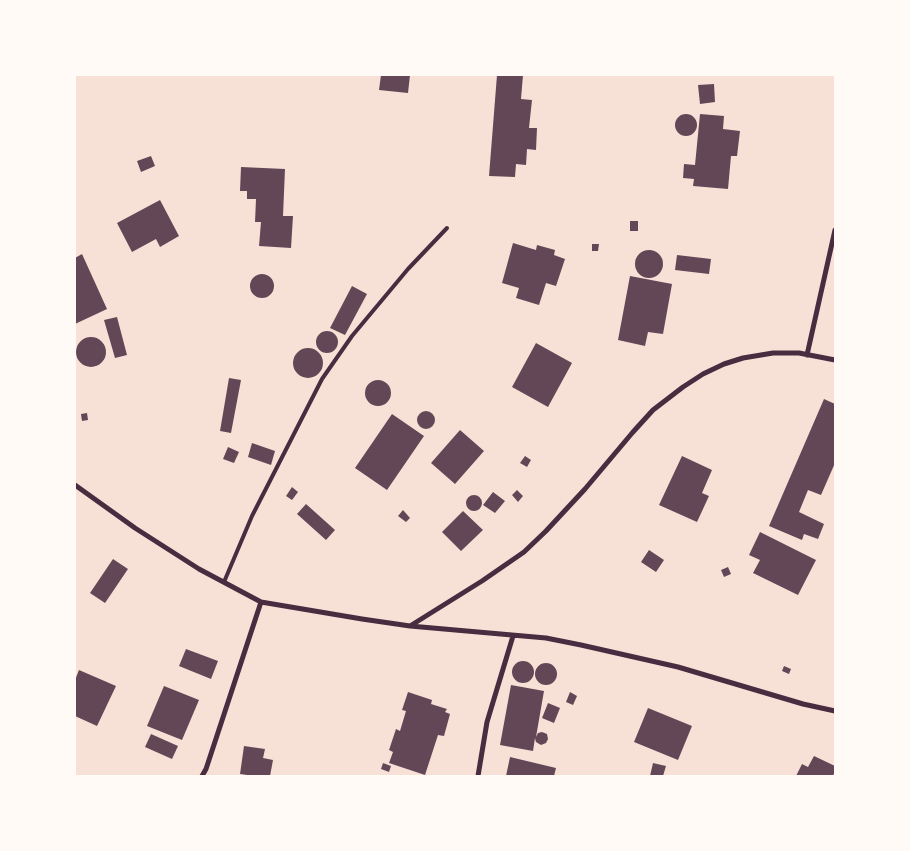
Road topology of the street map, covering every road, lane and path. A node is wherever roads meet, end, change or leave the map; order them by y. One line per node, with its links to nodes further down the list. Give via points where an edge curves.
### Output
1 (447, 228): 6 (lane, via 408,268 352,336 322,380 252,516)
2 (835, 230): 3 (street)
3 (807, 355): 4 (street); 8 (street, via 773,353 743,358 703,374 683,387 653,410 585,489 524,552)
4 (835, 360)
5 (75, 484): 6 (street, via 135,528 199,570)
6 (224, 582): 7 (street)
7 (261, 602): 8 (street); 11 (street)
8 (410, 626): 9 (street)
9 (513, 636): 10 (street, via 546,638 623,654); 12 (street, via 487,722)
10 (835, 711)
11 (202, 776)
12 (478, 776)

